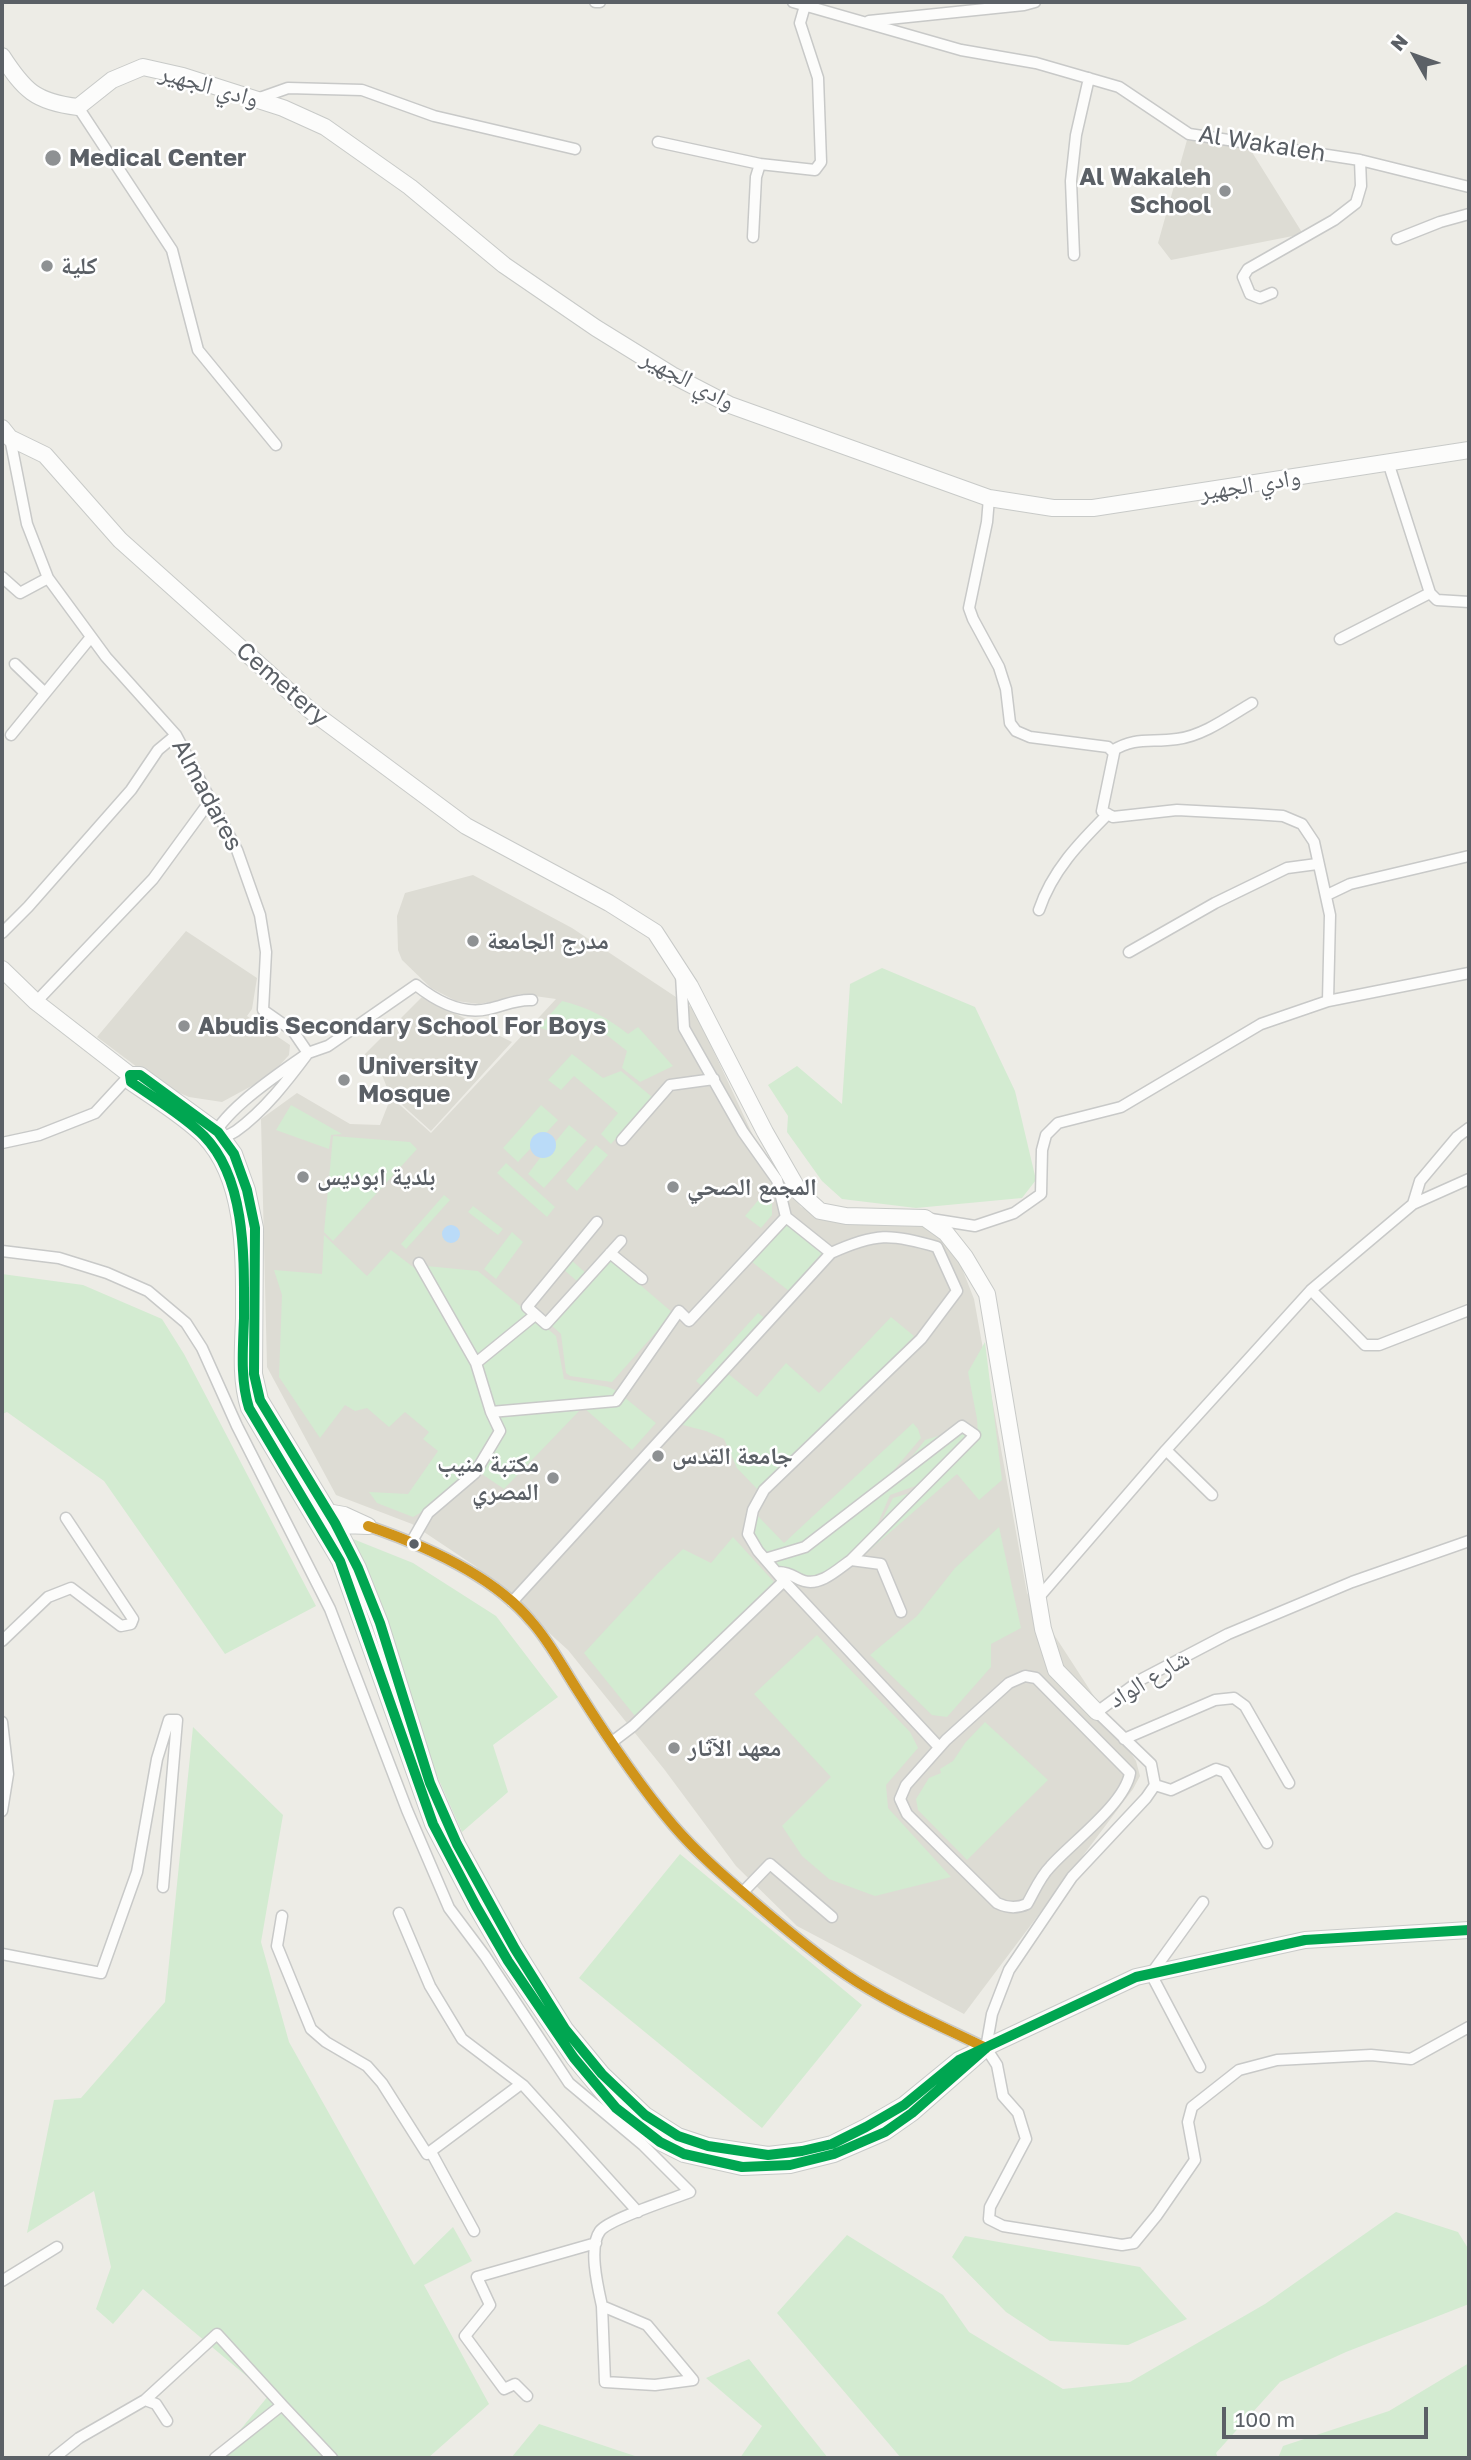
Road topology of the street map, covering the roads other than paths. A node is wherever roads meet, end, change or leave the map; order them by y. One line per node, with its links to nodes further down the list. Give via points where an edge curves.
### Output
1 (793, 2): 3 (street, Al Wakaleh)
2 (1035, 2): 4 (street)
3 (805, 3): 4 (street, Al Wakaleh); 12 (street, via 800,23 818,78 821,162 815,170)
4 (863, 21): 6 (street, Al Wakaleh, via 961,50)
5 (2, 56): 8 (street, via 37,98)
6 (1089, 78): 11 (street, Al Wakaleh, via 1119,87 1189,134); 17 (street, via 1071,181)
7 (257, 99): 8 (street, وادي الجهير, via 143,67 111,80); 10 (street, via 288,88 362,90 434,116); 23 (street, وادي الجهير, via 324,127 410,187 504,265 672,374 730,405)
8 (78, 107): 20 (street, via 172,250 198,350)
9 (658, 142): 12 (street)
10 (575, 149)
11 (1360, 159): 13 (street, Al Wakaleh); 18 (street, via 1356,203 1248,269 1243,277 1250,294 1259,298)
12 (760, 164): 15 (street)
13 (1469, 187)
14 (1469, 214): 16 (street)
15 (753, 237)
16 (1397, 239)
17 (1074, 256)
18 (1272, 293)
19 (6, 433): 25 (street, Almadares, via 27,524); 45 (street, Cemetery, via 45,454 120,540 311,711 466,826 654,932)
20 (276, 445)
21 (1469, 450): 22 (street, وادي الجهير)
22 (1388, 462): 23 (street, وادي الجهير, via 1093,508 1053,508); 26 (street)
23 (989, 498): 35 (street, via 969,608 999,667 1010,723 1030,737)
24 (2, 577): 25 (street, via 20,593)
25 (48, 578): 28 (street, Almadares)
26 (1430, 593): 27 (street, via 1437,600); 29 (street)
27 (1469, 602)
28 (91, 637): 31 (street); 34 (street, Almadares)
29 (1340, 639)
30 (15, 664): 31 (street)
31 (45, 693): 33 (street)
32 (1252, 703): 35 (street, via 1188,737 1126,742)
33 (10, 735)
34 (176, 735): 36 (street, Almadares); 42 (street, via 158,750 131,790)
35 (1112, 751): 37 (street, via 1102,811)
36 (210, 801): 49 (street, via 153,879); 50 (street, Almadares, via 237,850 260,915 266,952 263,1010 293,1031)
37 (1108, 814): 39 (street, via 1177,810 1283,816 1302,824 1314,842); 41 (street, via 1062,864 1047,886)
38 (1469, 856): 40 (street, via 1350,884)
39 (1317, 864): 40 (street); 43 (street, via 1287,868)
40 (1327, 895): 48 (street, via 1331,915)
41 (1039, 910)
42 (2, 933)
43 (1129, 952)
44 (2, 969): 49 (street)
45 (681, 972): 52 (street, via 684,1028); 60 (street, Cemetery, via 800,1193 820,1210 846,1216)
46 (1469, 973): 48 (street)
47 (532, 1000): 50 (street, via 480,1011 460,1009 416,985 328,1046)
48 (1328, 1001): 60 (street, via 1261,1024 1121,1107 1058,1123 1046,1135 1042,1150 1041,1194 1014,1213 975,1226)
49 (36, 1002): 51 (street)
50 (308, 1053): 54 (street, via 257,1112 236,1131)
51 (130, 1075): 54 (street, via 140,1075); 56 (street, via 95,1113 39,1135)
52 (713, 1079): 55 (street, via 670,1085); 59 (street, via 777,1180)
53 (1469, 1128): 58 (street, via 1420,1181)
54 (216, 1137): 75 (street, via 234,1154 256,1228 254,1374 260,1400)
55 (622, 1140)
56 (2, 1143)
57 (1469, 1179): 58 (street)
58 (1413, 1204): 68 (street)
59 (786, 1217): 65 (street); 72 (street, via 690,1321 679,1311 616,1401)
60 (925, 1218): 83 (street, via 946,1233 965,1256 987,1294)
61 (597, 1222): 70 (street, via 527,1307)
62 (621, 1241): 64 (street)
63 (2, 1251): 110 (street, via 59,1258 107,1273 148,1291 186,1323 330,1609 449,1908 569,2083 690,2192)
64 (610, 1253): 67 (street); 70 (street, via 546,1324)
65 (831, 1253): 80 (street, via 860,1240 901,1236 937,1247 957,1291 921,1339 764,1490 753,1510 748,1534); 84 (street)
66 (419, 1263): 71 (street)
67 (642, 1279)
68 (1311, 1290): 69 (street, via 1364,1345 1379,1345); 73 (street)
69 (1469, 1310)
70 (535, 1315): 71 (street)
71 (476, 1363): 72 (street)
72 (491, 1412): 78 (street, via 500,1431 475,1473 428,1513)
73 (1166, 1450): 74 (street); 83 (street)
74 (1212, 1495)
75 (326, 1517): 77 (street, via 344,1515); 106 (street, via 433,1824 509,1961 574,2058 616,2108 660,2142 684,2154 742,2167 790,2165 834,2154 885,2132)
76 (66, 1518): 86 (street, via 133,1619 131,1625 121,1626 71,1588 48,1597)
77 (368, 1526): 78 (street)
78 (412, 1541): 84 (street, via 483,1580)
79 (1469, 1541): 87 (street, شارع الواد, via 1352,1582 1228,1634 1142,1679)
80 (765, 1559): 81 (street, via 805,1547 962,1426 975,1435); 82 (street)
81 (851, 1560): 82 (street, via 820,1581 804,1581 791,1572); 85 (street, via 881,1564)
82 (781, 1577): 90 (street); 91 (street)
83 (1039, 1597): 87 (street, via 1056,1670)
84 (512, 1602): 90 (street, via 548,1642)
85 (901, 1612)
86 (2, 1641)
87 (1097, 1712): 89 (street, شارع الواد)
88 (2, 1722): 94 (street, via 8,1774)
89 (1124, 1739): 92 (street, via 1215,1700 1234,1698 1245,1706); 93 (street, شارع الواد, via 1151,1764)
90 (612, 1742): 97 (street, via 674,1826)
91 (939, 1747): 91 (street, via 906,1785 902,1807 1007,1908 1027,1904 1048,1868 1128,1785 1130,1773 1036,1678 1025,1676 1009,1682)
92 (1289, 1783)
93 (1155, 1785): 95 (street, via 1171,1790 1216,1769 1225,1772); 106 (street, via 1072,1877 1009,1970 992,2014)
94 (2, 1811)
95 (1267, 1843)
96 (163, 1887): 103 (street, via 177,1720 169,1720 157,1759 137,1872 101,1973)
97 (743, 1892): 101 (street, via 770,1864); 106 (street, via 847,1975)
98 (1203, 1902): 104 (street)
99 (399, 1913): 108 (street, via 429,1986 462,2039)
100 (282, 1916): 109 (street, via 276,1946 311,2029 367,2066 427,2154)
101 (832, 1916)
102 (1469, 1930): 104 (street, via 1305,1940)
103 (2, 1954)
104 (1151, 1974): 106 (street); 107 (street)
105 (1469, 2027): 106 (street, via 1411,2059 1371,2055 1277,2060 1239,2070 1192,2107 1188,2122 1195,2160 1134,2243 1122,2245 989,2220 990,2207 1026,2139 1018,2113 1003,2096 998,2065)
106 (986, 2048)
107 (1200, 2067)
108 (521, 2084): 109 (street); 110 (street)
109 (431, 2152): 111 (street)
110 (638, 2212): 112 (street, via 610,2222 599,2232)
111 (474, 2231)
112 (596, 2243): 115 (street); 116 (street, via 478,2277 490,2305 465,2336 504,2389 515,2384)
113 (57, 2247): 114 (street)
114 (2, 2281)
115 (602, 2306): 115 (street, via 647,2326 693,2380 655,2385 605,2382)
116 (527, 2396)
117 (145, 2400): 118 (street, via 217,2334); 119 (street, via 156,2404); 120 (street)
118 (282, 2405): 121 (street); 122 (street)
119 (167, 2421)
120 (54, 2458)
121 (215, 2458)
122 (332, 2458)

